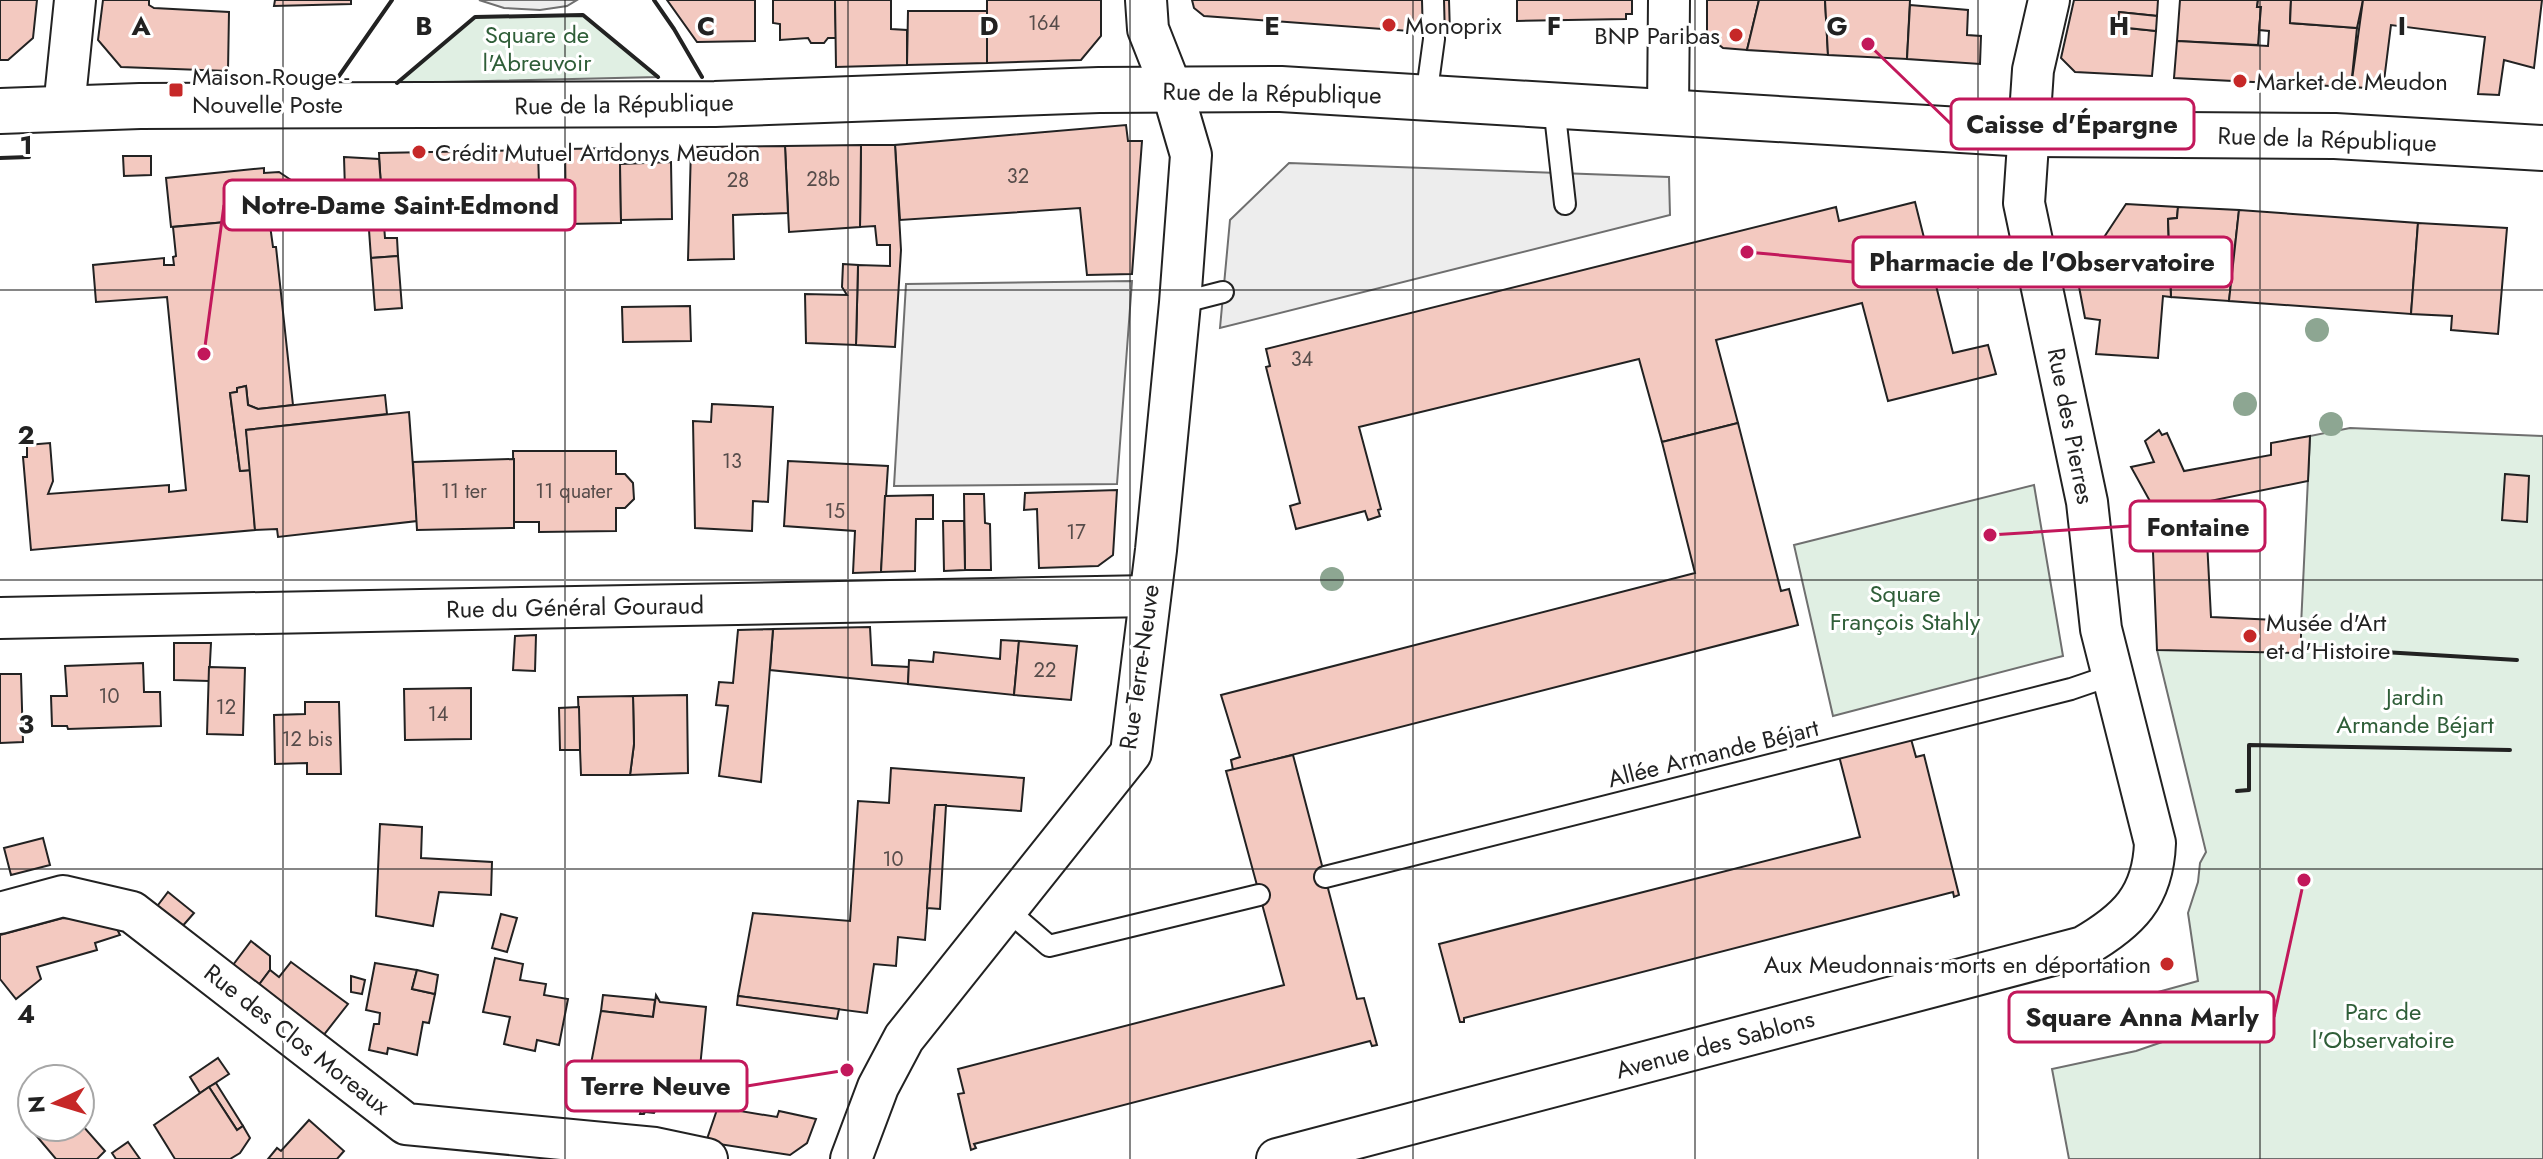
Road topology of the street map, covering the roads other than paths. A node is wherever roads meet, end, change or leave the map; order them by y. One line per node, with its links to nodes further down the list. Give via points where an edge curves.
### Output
1 (75, 0): 9 (street)
2 (1146, 0): 6 (street, Rue Terre-Neuve, via 1148,29)
3 (1433, 0): 7 (lane)
4 (1669, 0): 11 (street)
5 (2049, 0): 12 (street, Rue des Pierres, via 2033,70)
6 (1172, 90): 7 (main road, Rue de la République, via 1281,89); 9 (main road, Rue de la République, via 715,104); 16 (street, Rue Terre-Neuve, via 1191,155)
7 (1426, 98): 8 (main road, Rue de la République)
8 (1554, 106): 11 (main road, Rue de la République); 14 (lane)
9 (64, 108): 10 (main road, Rue de la République)
10 (0, 111)
11 (1668, 112): 12 (main road, Rue de la République)
12 (2027, 134): 13 (main road, Rue de la République, via 2335,136); 19 (street, Rue des Pierres, via 2024,203 2087,502 2101,629)
13 (2543, 148)
14 (1565, 204)
15 (1223, 292): 16 (lane)
16 (1180, 303): 17 (street, Rue Terre-Neuve)
17 (1150, 596): 18 (street, Rue du Général Gouraud); 23 (street, Rue Terre-Neuve, via 1131,753)
18 (0, 618)
19 (2112, 675): 20 (lane, Allée Armande Béjart); 22 (street, Rue des Pierres, via 2155,843 2154,865)
20 (1325, 877)
21 (1259, 895): 23 (lane, via 1049,946)
22 (2139, 903): 27 (street, Avenue des Sablons, via 2113,929 2083,947)
23 (1006, 909): 26 (street, Rue Terre-Neuve, via 904,1038 878,1087)
24 (0, 913): 25 (street, Rue des Clos Moreaux, via 63,896 132,912 406,1124 655,1148)
25 (707, 1159)
26 (851, 1159)
27 (1277, 1159)

